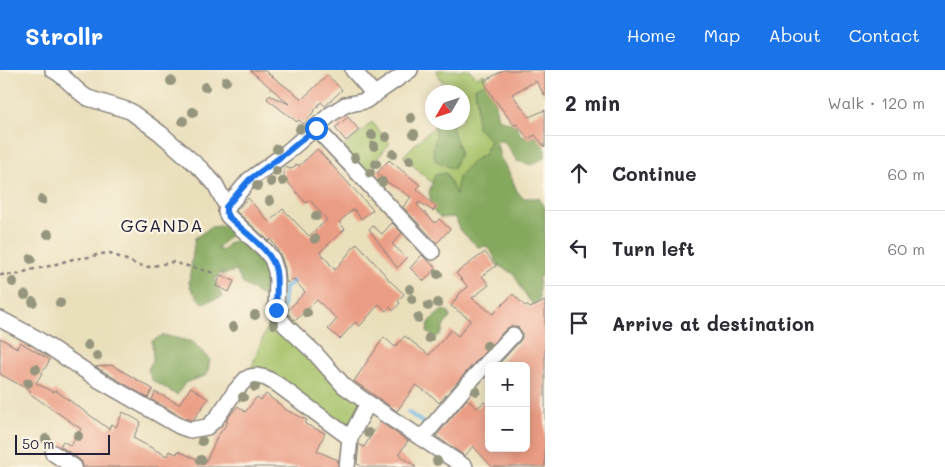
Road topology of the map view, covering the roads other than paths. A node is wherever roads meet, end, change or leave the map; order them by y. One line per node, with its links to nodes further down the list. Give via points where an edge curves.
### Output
1 (53, 70): 6 (street, via 84,96 130,111 160,133 212,180)
2 (353, 70): 4 (street)
3 (410, 70): 4 (street)
4 (374, 95): 5 (street, via 366,101 340,107)
5 (316, 128): 6 (street, via 249,180); 7 (street)
6 (226, 207): 10 (street, via 228,216 272,259 276,270 276,310 280,319 339,382)
7 (432, 252)
8 (0, 319): 11 (street, via 36,338 99,380 190,430 211,424 246,379 257,376 277,384)
9 (513, 335): 12 (street)
10 (368, 403): 11 (street); 12 (street)
11 (350, 438): 15 (street)
12 (422, 438): 16 (street)
13 (53, 453): 14 (street)
14 (74, 467)
15 (347, 467)
16 (465, 467)

